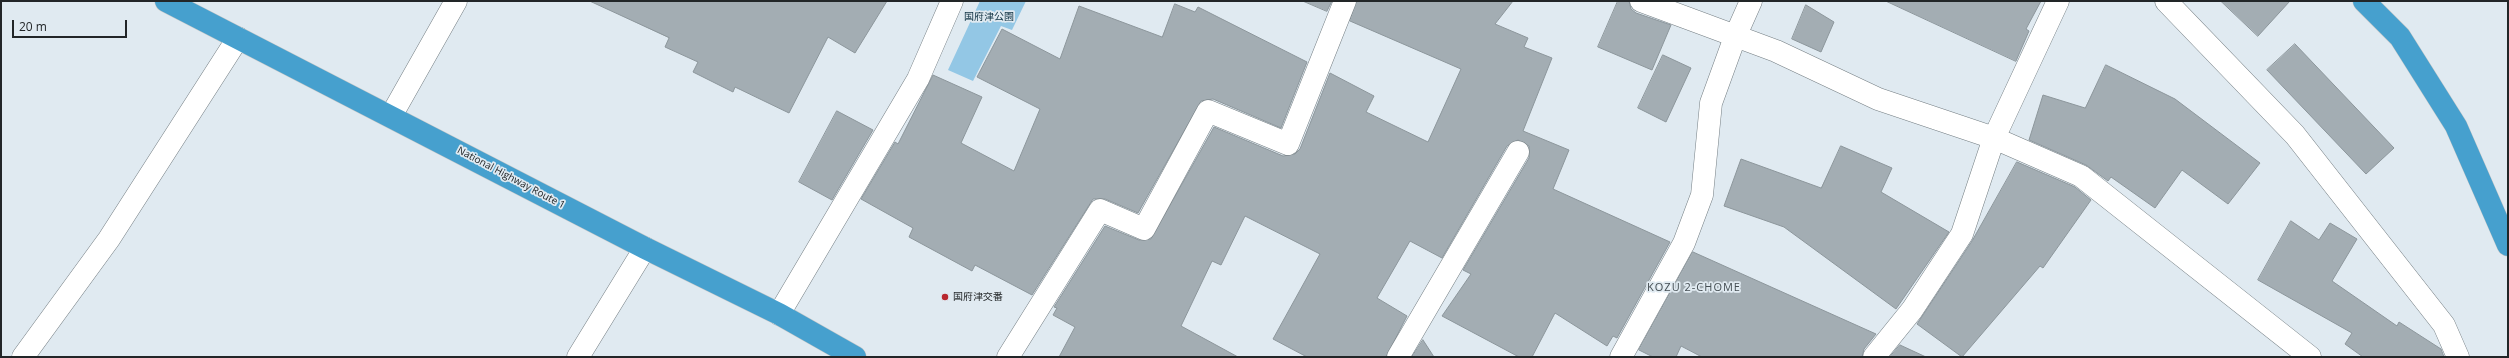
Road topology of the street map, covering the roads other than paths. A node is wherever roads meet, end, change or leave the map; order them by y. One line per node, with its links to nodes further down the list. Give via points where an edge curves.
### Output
1 (166, 1): 11 (highway, National Highway Route 1)
2 (456, 1): 12 (street)
3 (952, 1): 17 (street, via 918,79)
4 (1345, 1): 21 (street, via 1288,144 1208,111 1144,229 1100,210)
5 (1641, 1): 10 (street)
6 (1751, 1): 10 (street)
7 (2058, 1): 13 (street)
8 (2166, 1): 26 (street, via 2295,135 2444,325)
9 (2364, 1): 15 (highway, via 2400,37 2456,126)
10 (1735, 37): 13 (street, via 1776,51 1878,99); 23 (street, via 1711,103 1702,195 1684,243)
11 (238, 38): 12 (highway, National Highway Route 1); 18 (street, via 110,239)
12 (391, 116): 16 (highway, National Highway Route 1)
13 (1994, 138): 24 (street, via 1962,234 1912,310); 25 (street, via 2081,176)
14 (1518, 152): 22 (street)
15 (2508, 245)
16 (645, 248): 17 (highway, National Highway Route 1); 19 (street)
17 (779, 314): 20 (highway, National Highway Route 1)
18 (23, 357)
19 (578, 357)
20 (855, 357)
21 (1008, 357)
22 (1398, 357)
23 (1621, 357)
24 (1874, 357)
25 (2310, 357)
26 (2458, 357)

